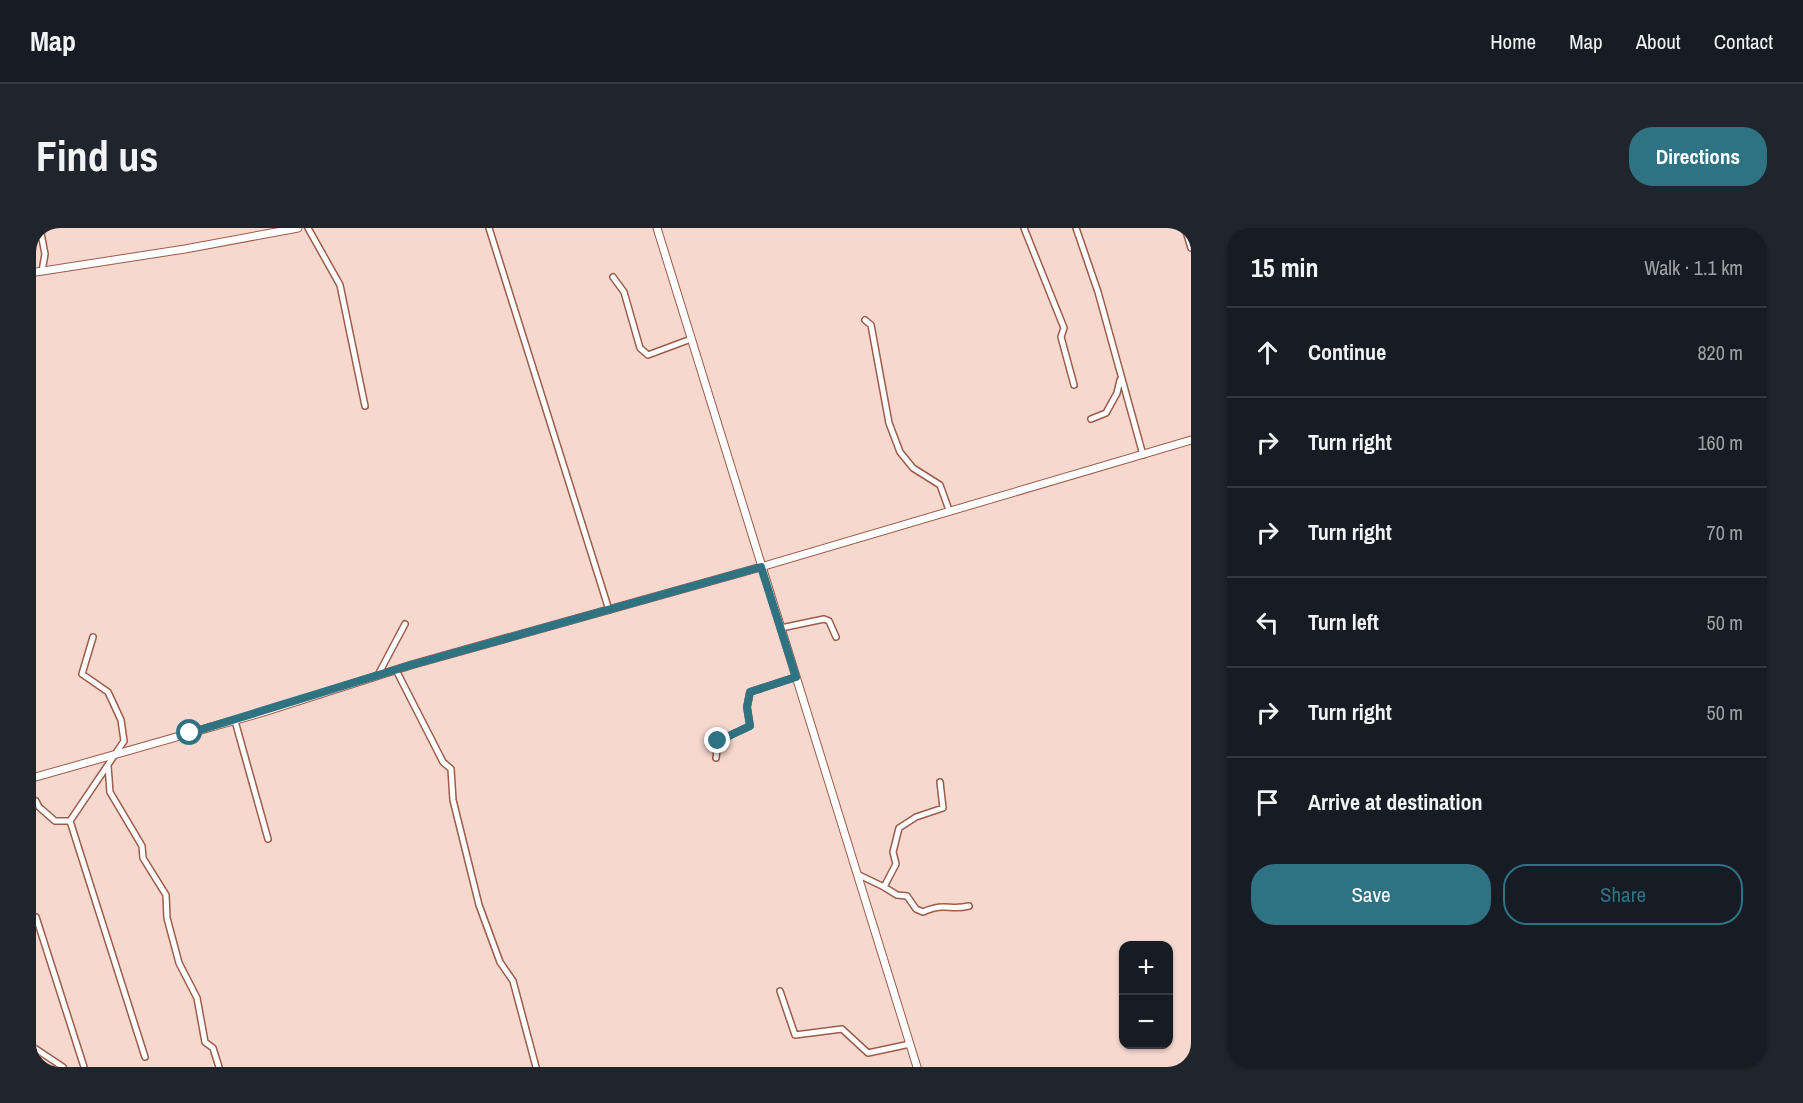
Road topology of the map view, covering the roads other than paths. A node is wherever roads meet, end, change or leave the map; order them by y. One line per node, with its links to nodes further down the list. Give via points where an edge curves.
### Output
1 (40, 228): 11 (street, via 45,254)
2 (298, 228): 9 (street)
3 (308, 228): 17 (street, via 340,285)
4 (489, 228): 23 (street)
5 (657, 228): 14 (street)
6 (1024, 228): 16 (street, via 1064,328 1061,336)
7 (1076, 228): 15 (street)
8 (1185, 228): 10 (street)
9 (275, 231): 11 (street)
10 (1191, 248)
11 (39, 271)
12 (613, 276): 14 (street, via 624,292 640,348 648,355)
13 (865, 320): 21 (street, via 871,325 889,423 900,452 913,468 940,485)
14 (692, 339): 22 (street)
15 (1120, 377): 18 (street, via 1107,413); 20 (street)
16 (1074, 385)
17 (365, 406)
18 (1091, 419)
19 (1191, 440): 20 (street)
20 (1143, 455): 21 (street)
21 (949, 510): 22 (street)
22 (761, 567): 23 (street); 25 (street)
23 (609, 610): 28 (street)
24 (405, 624): 29 (street)
25 (782, 628): 27 (street, via 824,619); 30 (street)
26 (93, 637): 32 (street, via 82,674 108,692 118,711 125,736)
27 (837, 637)
28 (396, 670): 29 (street); 51 (street, via 443,762 451,769 453,800 479,905 500,962 513,981)
29 (378, 675): 31 (street)
30 (796, 677): 33 (street, via 750,692 750,726 718,741); 40 (street)
31 (235, 721): 32 (street); 39 (street)
32 (116, 755): 34 (street); 35 (street)
33 (716, 758)
34 (108, 766): 38 (street); 50 (street, via 110,792 166,895 167,918 180,963 197,998 205,1042 213,1048)
35 (36, 777)
36 (940, 782): 41 (street, via 943,808 899,828 893,852 896,864)
37 (36, 801): 38 (street, via 55,821)
38 (70, 821): 47 (street)
39 (268, 839)
40 (857, 874): 41 (street); 45 (street)
41 (884, 887): 42 (street, via 907,896 923,912 940,905 958,909)
42 (969, 906)
43 (36, 917): 49 (street)
44 (780, 991): 45 (street, via 795,1035 842,1029 868,1053)
45 (910, 1044): 52 (street)
46 (36, 1049): 48 (street)
47 (146, 1058)
48 (63, 1067)
49 (84, 1067)
50 (219, 1067)
51 (536, 1067)
52 (917, 1067)

